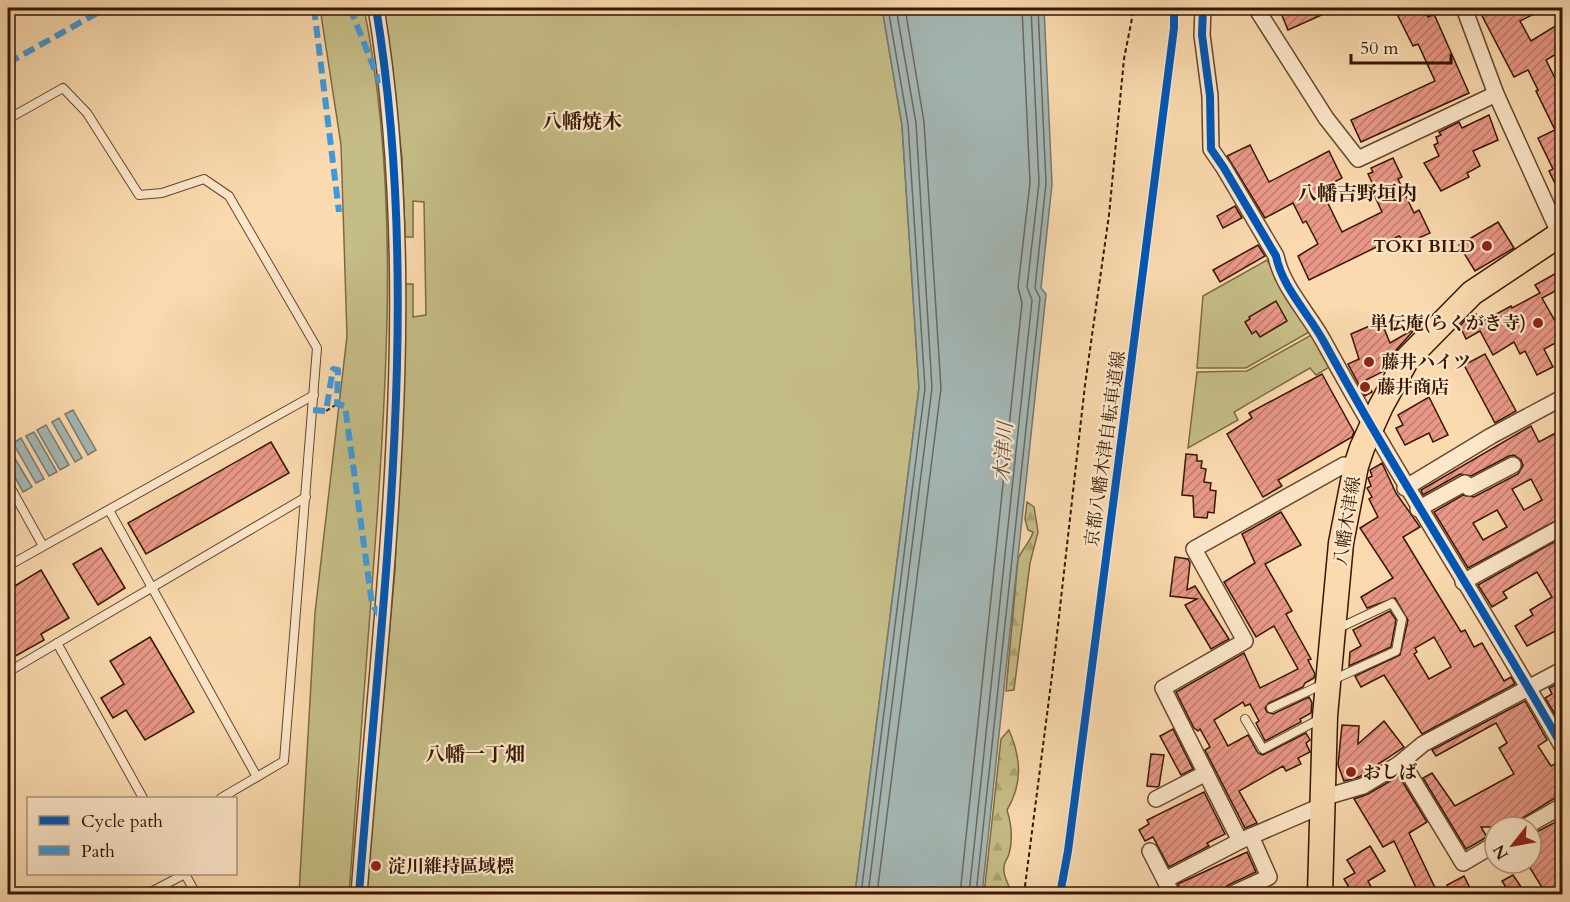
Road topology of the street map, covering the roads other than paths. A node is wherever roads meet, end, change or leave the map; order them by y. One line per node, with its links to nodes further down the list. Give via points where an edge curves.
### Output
1 (376, 8): 50 (street, via 396,175 397,334 390,500)
2 (1203, 8): 10 (street, via 1213,155 1276,256 1279,270)
3 (1256, 8): 5 (street, via 1326,118 1358,159)
4 (1464, 8): 5 (street)
5 (1496, 94): 7 (street)
6 (8, 119): 8 (lane, via 63,88 87,113 138,195 162,193 204,179 229,196 317,348)
7 (1561, 234): 10 (main road, 八幡木津線, via 1472,293 1437,327 1407,359)
8 (314, 395): 15 (lane); 17 (lane)
9 (1563, 398): 14 (street)
10 (1371, 428): 12 (main road, 八幡木津線); 14 (street)
11 (1513, 465): 16 (street, via 1469,488 1466,483)
12 (1356, 466): 23 (main road, 八幡木津線, via 1341,543); 34 (street, via 1344,465 1194,549 1245,641 1163,688)
13 (8, 483): 19 (lane)
14 (1405, 488): 16 (street)
15 (306, 497): 22 (lane); 35 (lane, via 284,761)
16 (1418, 509): 21 (street)
17 (109, 510): 19 (lane); 22 (lane)
18 (1563, 527): 21 (street)
19 (43, 546): 20 (lane)
20 (8, 566)
21 (1463, 582): 28 (street)
22 (152, 588): 24 (lane); 35 (lane)
23 (1334, 630): 27 (main road, 八幡木津線); 27 (lane, via 1392,603 1402,619 1396,651)
24 (57, 643): 26 (lane); 36 (lane)
25 (1563, 670): 28 (street)
26 (8, 672)
27 (1330, 680): 29 (lane); 30 (main road, 八幡木津線)
28 (1530, 688): 32 (street); 33 (street, via 1423,744)
29 (1271, 708)
30 (1325, 716): 31 (lane, via 1263,749); 39 (main road, 八幡木津線)
31 (1245, 719)
32 (1563, 746)
33 (1402, 762): 39 (street, via 1363,786); 44 (street, via 1463,862)
34 (1206, 773): 38 (street); 42 (street)
35 (257, 777): 37 (lane)
36 (142, 797)
37 (223, 797)
38 (1156, 799)
39 (1321, 802): 42 (street); 52 (main road, 八幡木津線)
40 (1563, 806): 41 (street)
41 (1543, 817)
42 (1246, 839): 47 (street); 51 (street, via 1269,877)
43 (1150, 851): 47 (street)
44 (1483, 851)
45 (181, 875): 48 (lane)
46 (186, 875): 49 (lane)
47 (1168, 887)
48 (147, 894)
49 (196, 894)
50 (359, 894)
51 (1232, 894)
52 (1320, 894)

